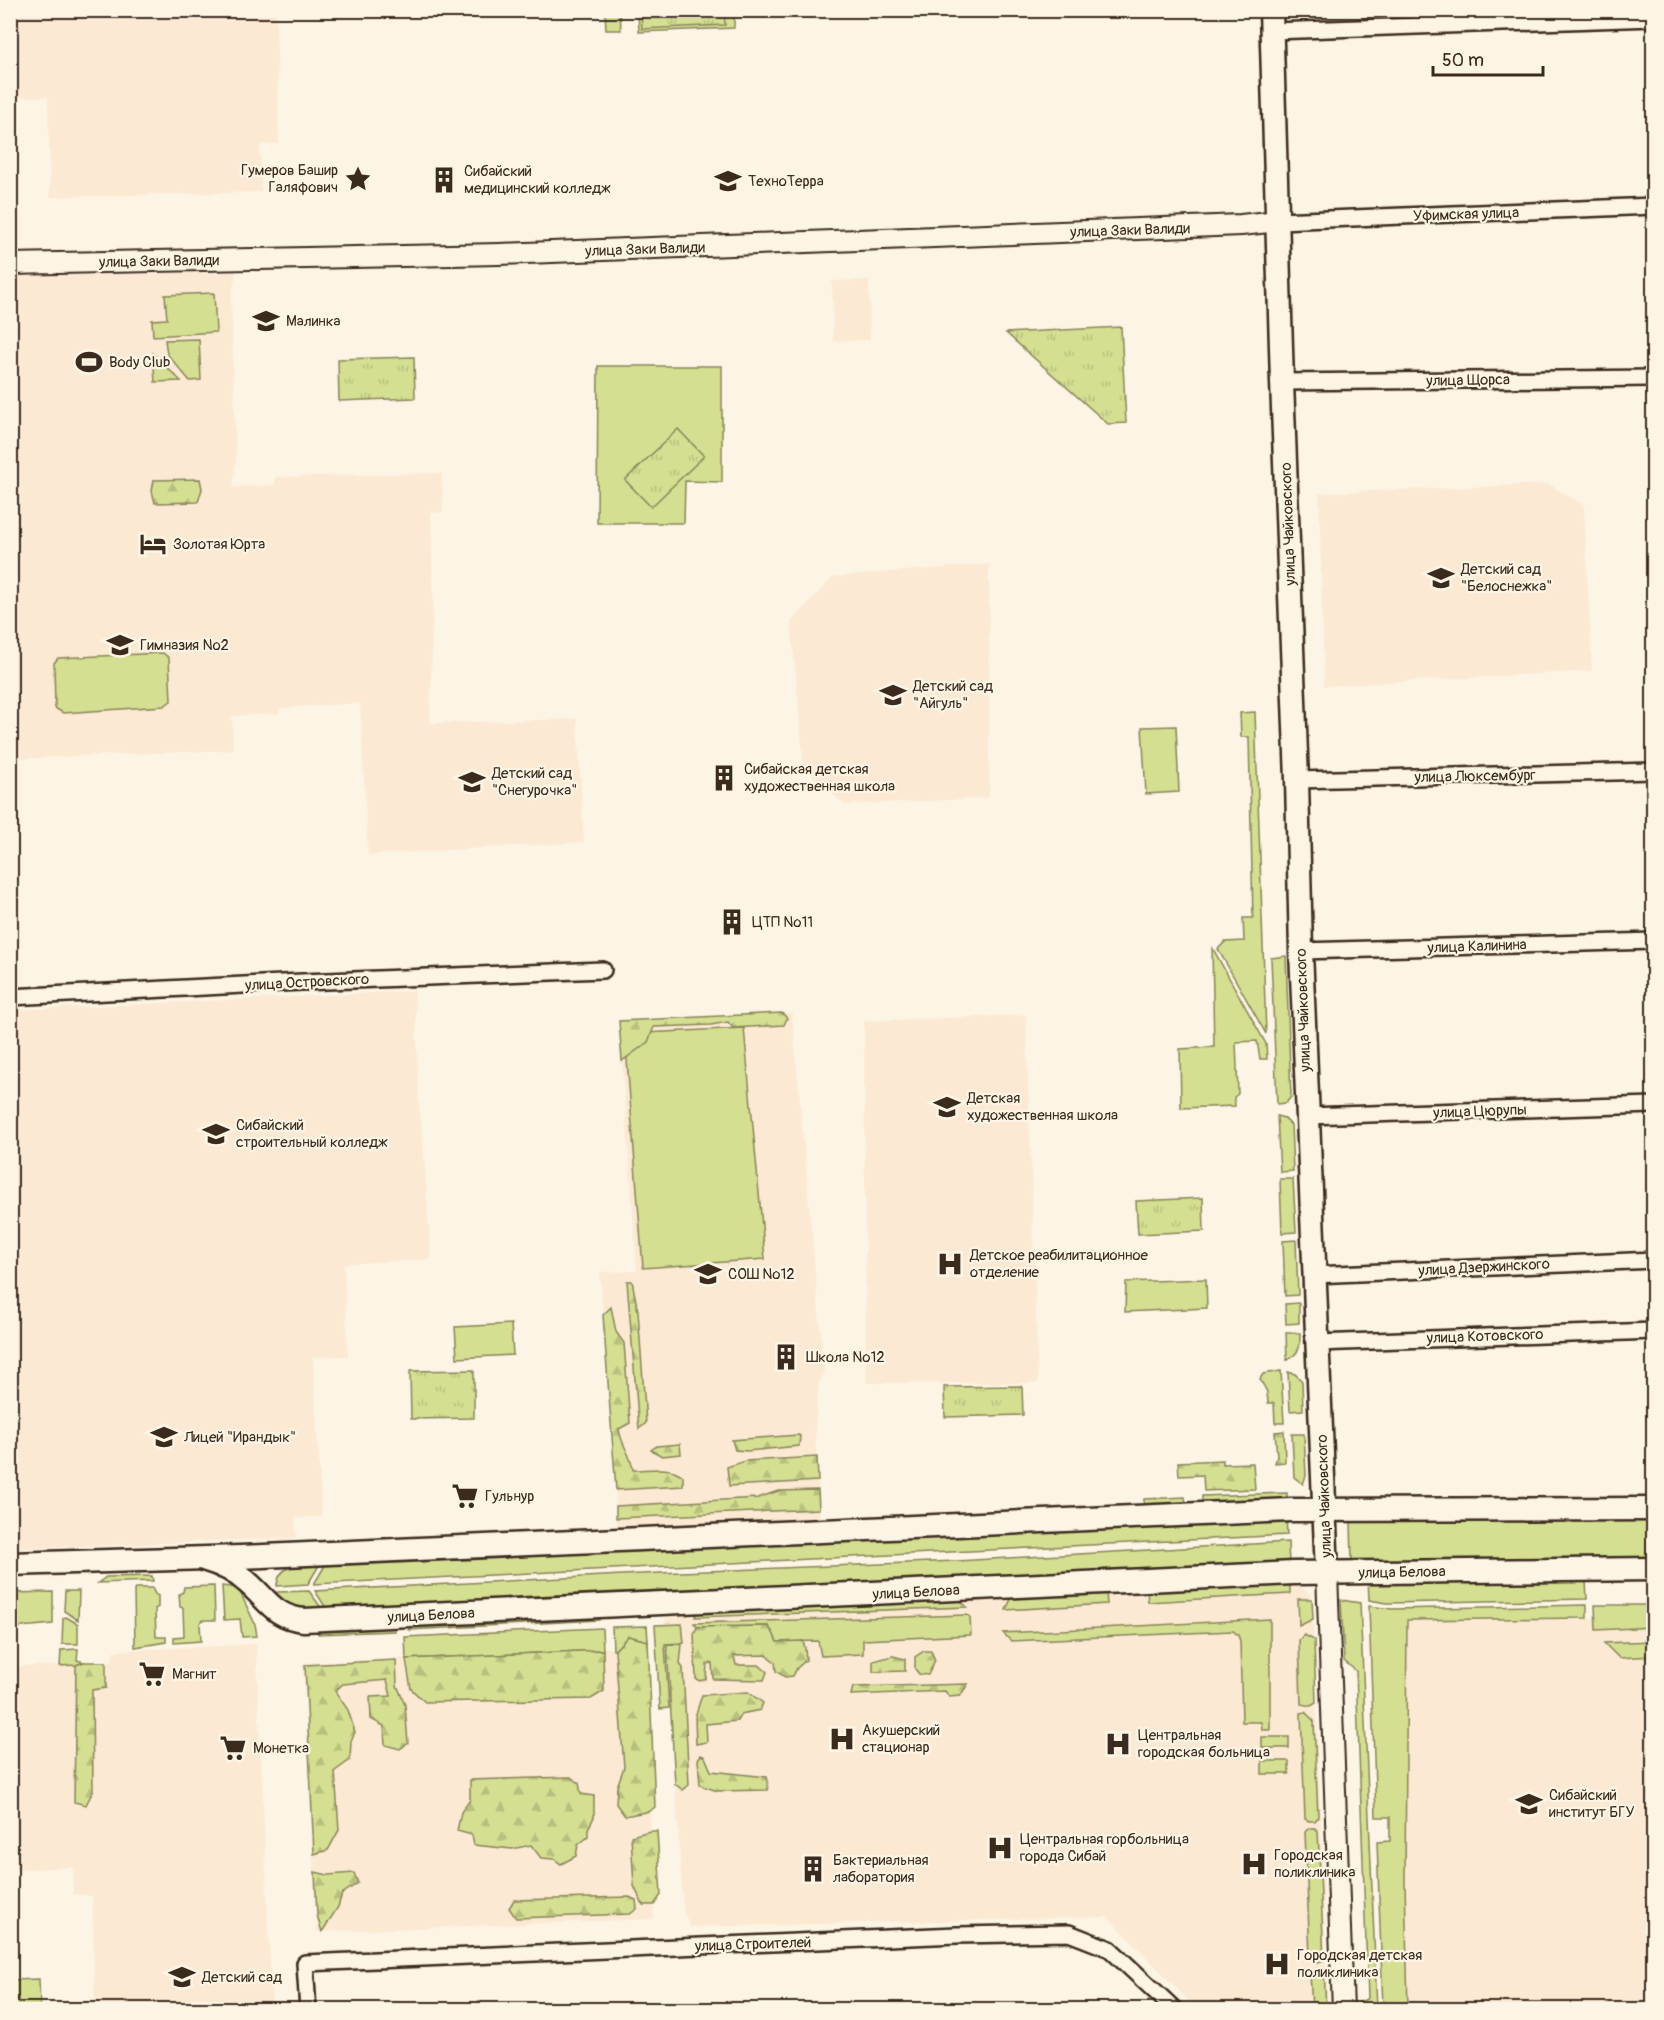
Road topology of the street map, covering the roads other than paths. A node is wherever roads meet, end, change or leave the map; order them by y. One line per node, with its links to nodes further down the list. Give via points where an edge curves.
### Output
1 (1653, 18): 2 (street)
2 (1271, 21): 4 (main road, улица Чайковского)
3 (1653, 206): 4 (street, Уфимская улица)
4 (1278, 221): 5 (street, улица Заки Валиди, via 974,237 499,254); 7 (main road, улица Чайковского)
5 (10, 264)
6 (1653, 378): 7 (street, улица Щорса)
7 (1282, 382): 9 (main road, улица Чайковского)
8 (1653, 771): 9 (street, улица Люксембург)
9 (1297, 780): 11 (main road, улица Чайковского)
10 (1653, 941): 11 (street, улица Калинина)
11 (1301, 951): 15 (main road, улица Чайковского)
12 (603, 970): 13 (street, улица Островского)
13 (10, 997)
14 (1653, 1105): 15 (street, улица Цюрупы)
15 (1307, 1116): 17 (main road, улица Чайковского)
16 (1653, 1260): 17 (street, улица Дзержинского)
17 (1314, 1275): 19 (main road, улица Чайковского)
18 (1653, 1331): 19 (street, улица Котовского)
19 (1317, 1343): 21 (main road, улица Чайковского)
20 (1653, 1509): 21 (main road, улица Белова)
21 (1325, 1510): 22 (main road, улица Белова); 27 (main road, улица Чайковского)
22 (278, 1555): 23 (main road, улица Белова); 28 (main road)
23 (240, 1557): 24 (main road, улица Белова); 28 (main road)
24 (199, 1558): 25 (main road, улица Белова); 29 (main road, улица Белова, via 217,1563 247,1582)
25 (10, 1564)
26 (1653, 1569): 27 (main road, улица Белова)
27 (1327, 1573): 29 (main road, улица Белова, via 349,1619 294,1619 277,1612); 32 (street, улица Чайковского)
28 (263, 1574): 29 (main road)
29 (265, 1601)
30 (308, 2010): 31 (street, улица Строителей, via 305,1963 1069,1933 1110,1949)
31 (1175, 2010)
32 (1343, 2010)

